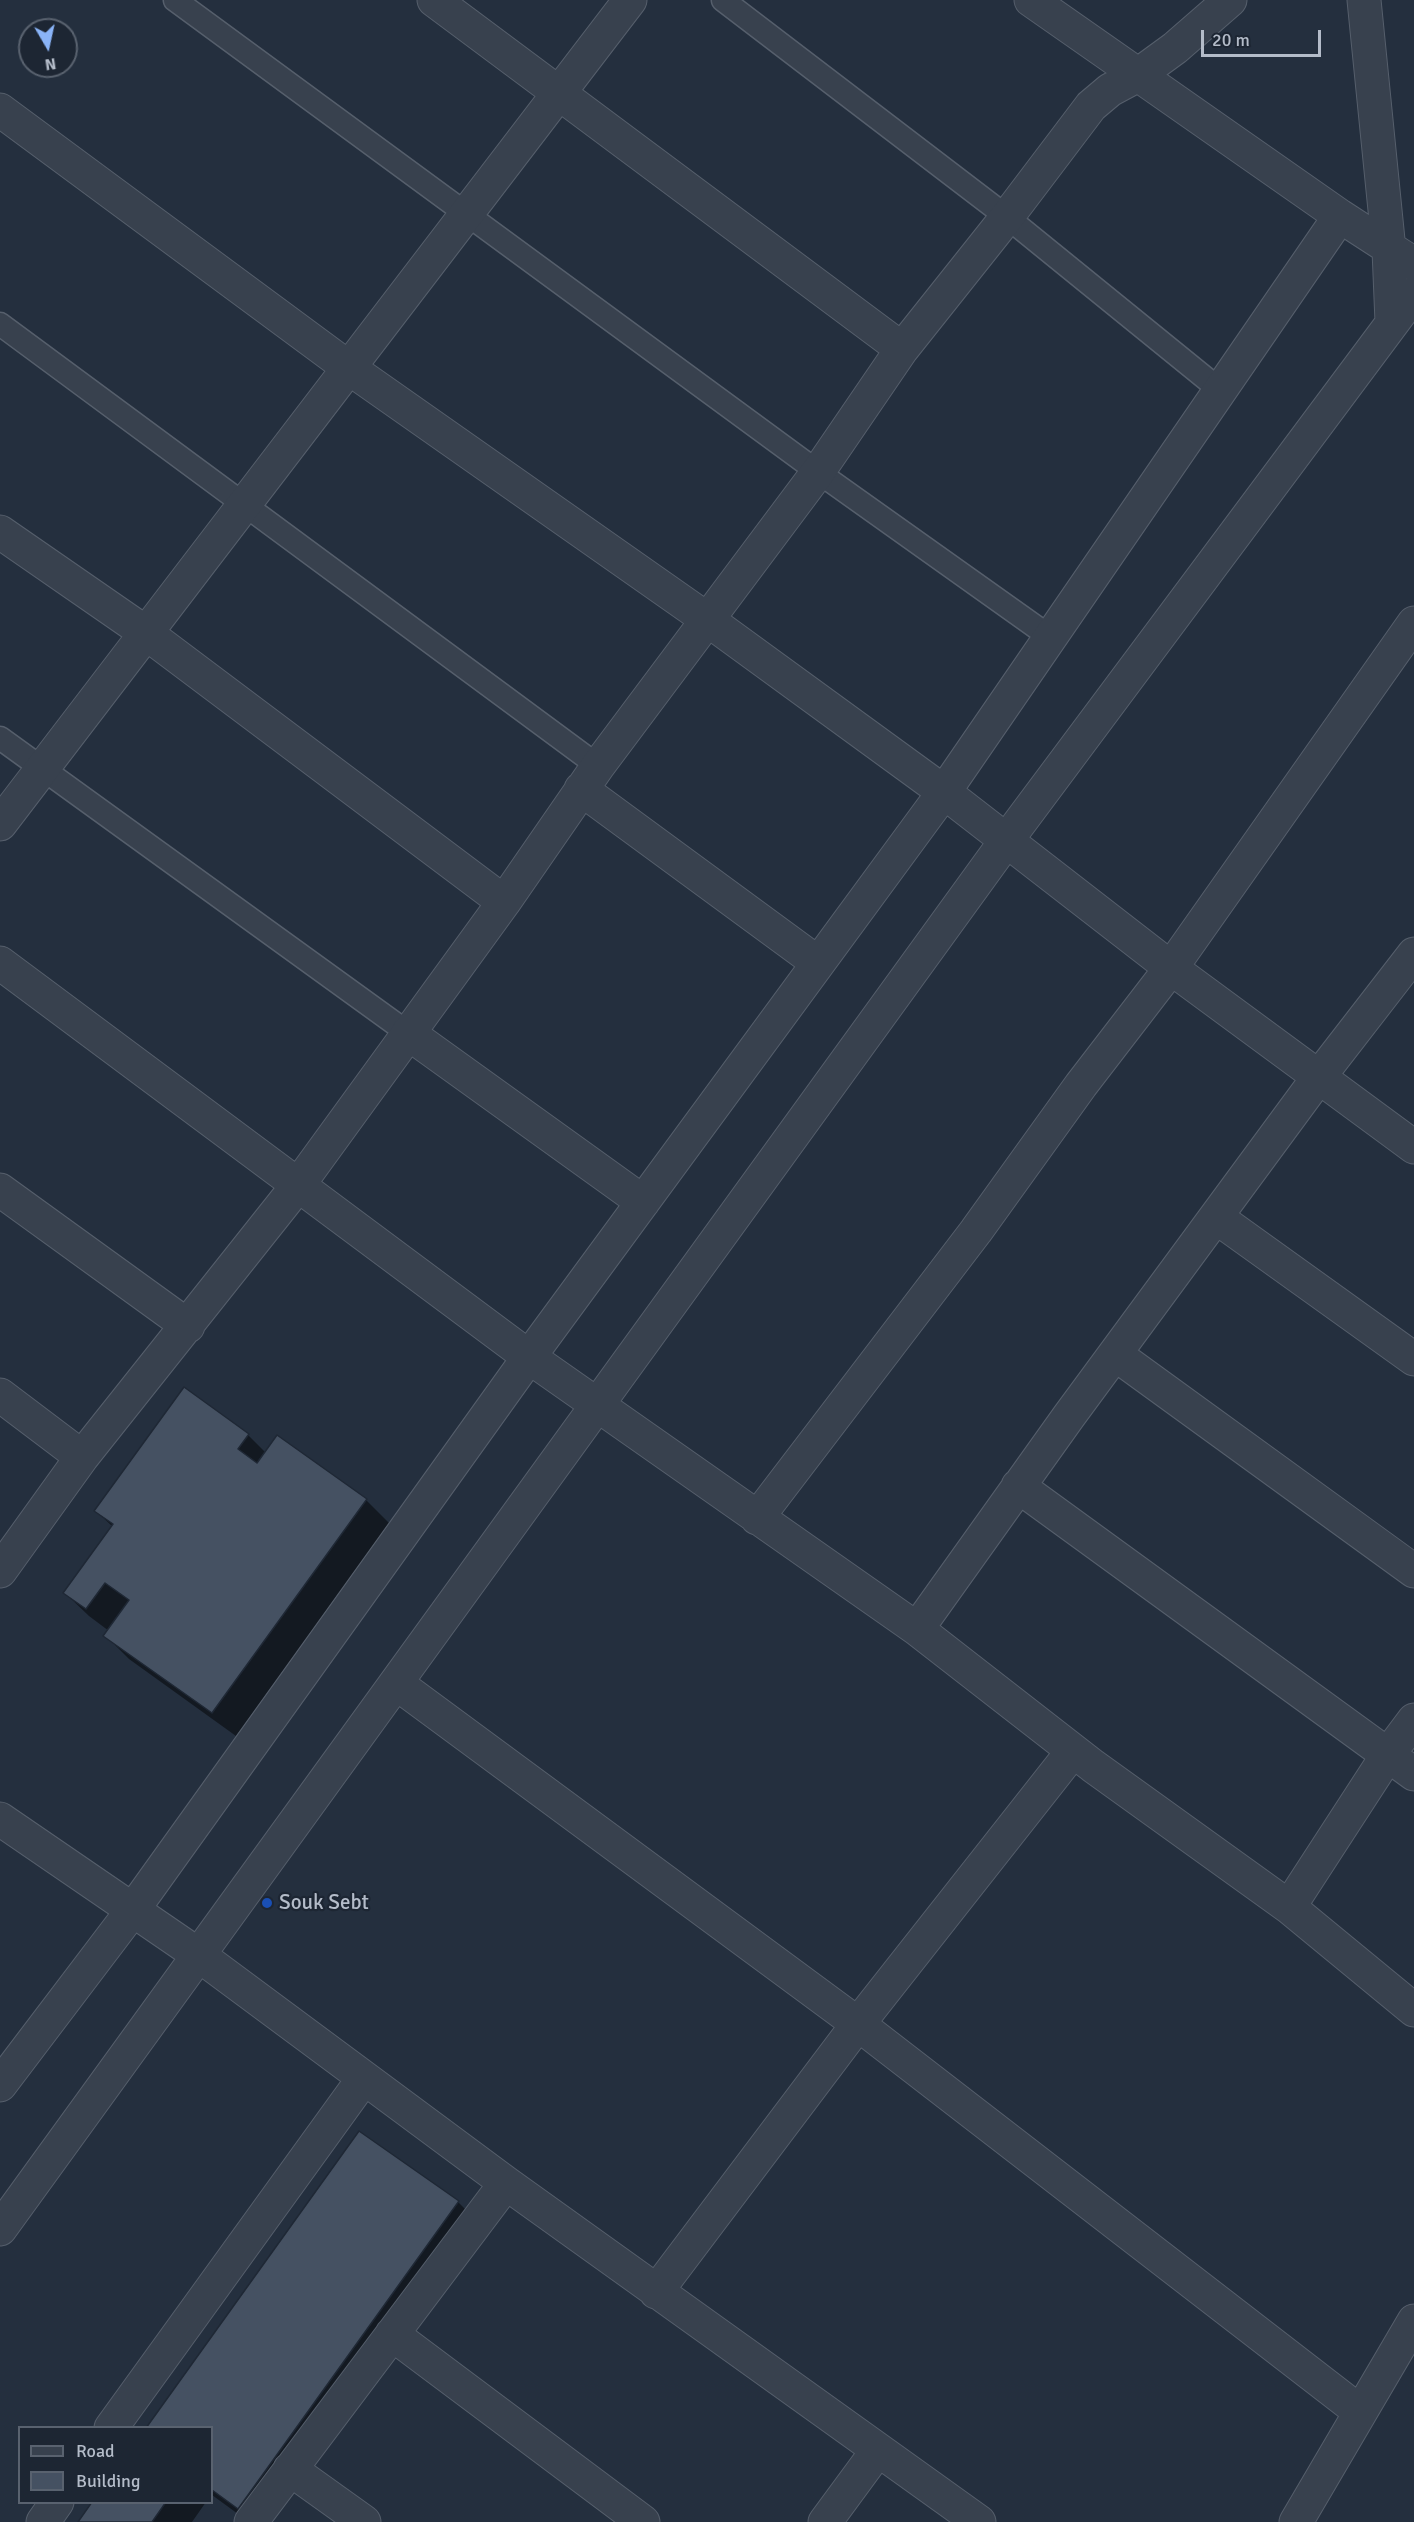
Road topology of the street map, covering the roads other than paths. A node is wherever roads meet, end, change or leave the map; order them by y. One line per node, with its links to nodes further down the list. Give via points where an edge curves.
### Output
1 (175, 0): 11 (lane)
2 (434, 0): 9 (street)
3 (630, 0): 9 (street)
4 (723, 0): 12 (lane)
5 (1031, 0): 8 (street)
6 (1230, 0): 8 (street)
7 (1364, 0): 14 (street)
8 (1138, 75): 12 (street, via 1090,106); 13 (street)
9 (558, 94): 11 (street); 18 (street)
10 (0, 110): 19 (street)
11 (467, 213): 19 (street); 21 (lane)
12 (1007, 216): 18 (street); 20 (lane)
13 (1340, 216): 14 (street); 20 (street)
14 (1402, 257): 16 (street)
15 (1414, 294): 16 (street)
16 (1392, 322): 33 (street)
17 (0, 324): 22 (lane)
18 (902, 349): 21 (street)
19 (349, 368): 22 (street); 24 (street)
20 (1220, 390): 27 (street)
21 (818, 472): 24 (street); 27 (lane)
22 (245, 503): 26 (street); 30 (lane)
23 (0, 532): 26 (street)
24 (708, 620): 30 (street); 31 (street)
25 (1414, 623): 38 (street)
26 (146, 633): 29 (street); 34 (street)
27 (1050, 637): 31 (street)
28 (0, 738): 29 (lane)
29 (42, 769): 32 (street); 39 (lane)
30 (590, 778): 34 (street); 37 (street)
31 (944, 792): 33 (street); 37 (street)
32 (0, 824)
33 (1006, 840): 38 (street); 51 (street)
34 (504, 902): 39 (street)
35 (1414, 954): 40 (street)
36 (0, 963): 42 (street)
37 (818, 963): 44 (street)
38 (1171, 968): 40 (street); 54 (street)
39 (408, 1033): 42 (street); 44 (street)
40 (1318, 1078): 41 (street); 45 (street)
41 (1414, 1147)
42 (299, 1184): 46 (street); 48 (street)
43 (0, 1190): 46 (street)
44 (643, 1202): 48 (street)
45 (1216, 1217): 47 (street); 49 (street)
46 (188, 1326): 52 (street)
47 (1115, 1354): 53 (street); 56 (street)
48 (529, 1357): 51 (street); 65 (street)
49 (1414, 1359)
50 (0, 1395): 52 (street)
51 (596, 1406): 54 (street); 58 (street)
52 (82, 1456): 55 (street)
53 (1018, 1486): 57 (street); 61 (street)
54 (757, 1518): 57 (street)
55 (0, 1571)
56 (1414, 1571)
57 (917, 1629): 60 (street)
58 (396, 1683): 66 (street); 68 (street)
59 (1414, 1720): 61 (street)
60 (1073, 1750): 64 (street); 68 (street)
61 (1387, 1756): 62 (street); 64 (street)
62 (1414, 1774)
63 (0, 1819): 65 (street)
64 (1289, 1907): 67 (street)
65 (132, 1911): 66 (street); 69 (street)
66 (200, 1956): 70 (street); 72 (street)
67 (1414, 2010)
68 (858, 2024): 73 (street); 76 (street)
69 (3, 2075)
70 (364, 2078): 71 (street); 77 (street)
71 (506, 2183): 73 (street); 75 (street)
72 (0, 2229)
73 (656, 2292): 78 (street)
74 (1414, 2321): 76 (street)
75 (392, 2334): 79 (street); 84 (street)
76 (1359, 2411): 87 (street)
77 (112, 2426)
78 (878, 2450): 85 (street); 86 (street)
79 (290, 2469): 82 (street); 83 (street)
80 (56, 2504): 81 (street)
81 (43, 2522)
82 (251, 2522)
83 (364, 2522)
84 (643, 2522)
85 (825, 2522)
86 (979, 2522)
87 (1296, 2522)

